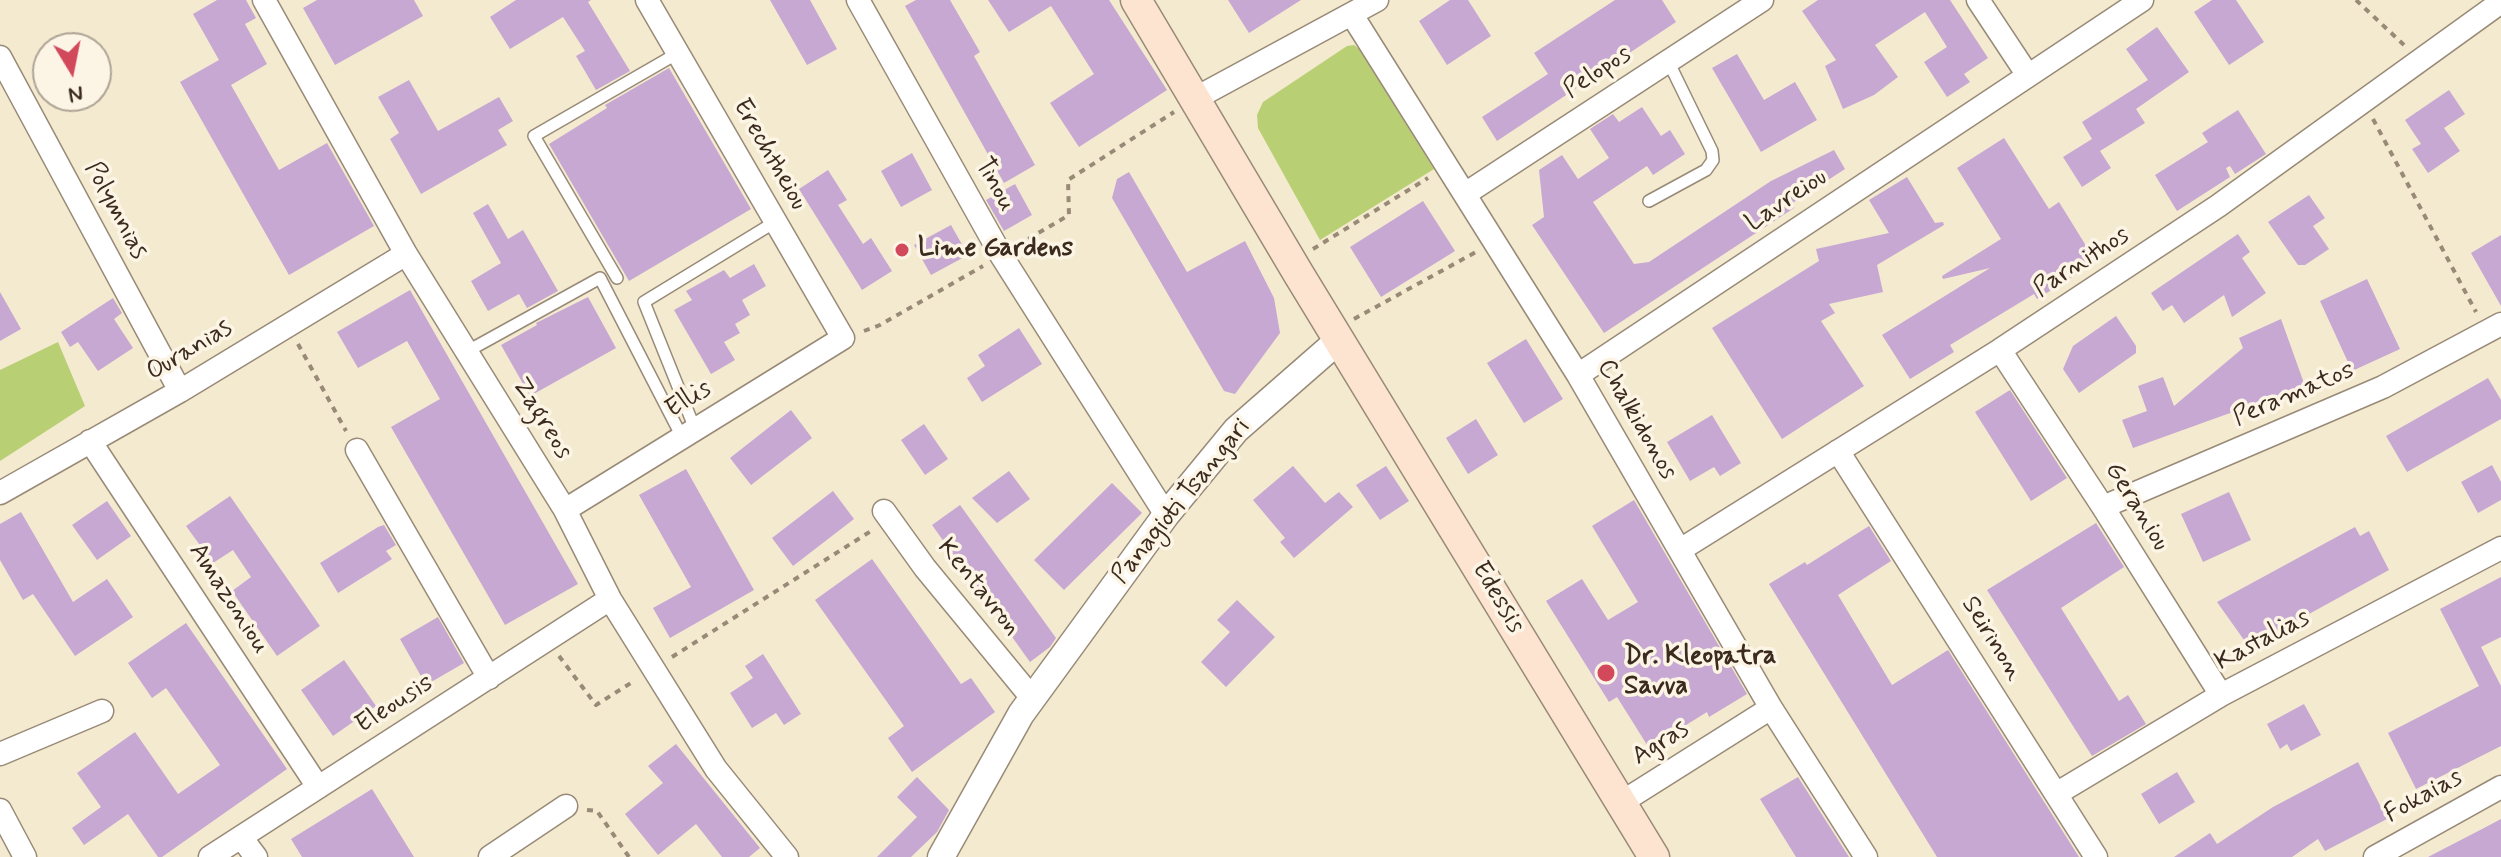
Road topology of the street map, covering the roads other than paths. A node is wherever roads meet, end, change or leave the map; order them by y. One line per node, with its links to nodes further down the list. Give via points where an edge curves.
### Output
1 (264, 0): 19 (street, Zagreos)
2 (647, 0): 11 (street, Erechtheiou)
3 (858, 0): 36 (street, Tinou, via 1001,255)
4 (1136, 0): 15 (main road)
5 (1377, 0): 10 (street)
6 (1762, 0): 13 (street, Pelopos)
7 (1978, 0): 14 (street)
8 (2142, 0): 14 (street, Lavreiou)
9 (2501, 2): 24 (street, Parnithos, via 2218,206)
10 (1352, 15): 15 (street); 16 (street, Chalkidonos)
11 (678, 53): 18 (street, Erechtheiou); 20 (lane, via 534,136)
12 (0, 57): 27 (street, Polymnias)
13 (1668, 61): 16 (street, Pelopos); 17 (lane, via 1713,160 1706,170)
14 (2027, 74): 26 (street, Lavreiou)
15 (1196, 98): 22 (main road)
16 (1465, 194): 26 (street, Chalkidonos)
17 (1649, 201)
18 (775, 222): 23 (street, Erechtheiou); 28 (lane, via 644,302)
19 (406, 254): 25 (street, Zagreos); 27 (street, Ouranias)
20 (617, 278)
21 (2494, 328): 33 (street, Peramatos, via 2383,387)
22 (1336, 335): 36 (street, Panagioti Tsangari, via 1236,430); 49 (main road, Edessis)
23 (843, 338): 28 (street, Ellis)
24 (2000, 350): 31 (street, Parnithos); 33 (street, Geraniou)
25 (466, 352): 28 (lane, via 600,278); 34 (street, Zagreos)
26 (1578, 375): 38 (street, Chalkidonos)
27 (180, 391): 29 (street, Ouranias)
28 (689, 433): 34 (street, Ellis)
29 (90, 441): 32 (street, Ouranias); 46 (street, Amazoniou)
30 (357, 450): 40 (street)
31 (1838, 451): 38 (street, Parnithos); 48 (street, Seirinon)
32 (0, 493)
33 (2103, 507): 41 (street, Geraniou)
34 (565, 510): 39 (street, Zagreos)
35 (887, 515): 42 (street, Kentavron)
36 (1166, 515): 42 (street, Panagioti Tsangari)
37 (2501, 548): 41 (street, Kastalias)
38 (1680, 550): 43 (street, Chalkidonos)
39 (610, 599): 40 (street, Eleousis); 57 (street, Zagreos, via 716,769)
40 (489, 678): 46 (street, Eleousis)
41 (2221, 695): 48 (street, Kastalias)
42 (1032, 698): 58 (street, Panagioti Tsangari)
43 (1771, 708): 49 (street, Agras); 60 (street, Chalkidonos)
44 (102, 711): 45 (street)
45 (0, 754)
46 (318, 787): 52 (street, Eleousis)
47 (2501, 787): 62 (street, Fokaias)
48 (2056, 794): 61 (street, Seirinon)
49 (1622, 802): 59 (main road, Edessis)
50 (566, 806): 56 (street)
51 (0, 810): 53 (street)
52 (241, 837): 54 (street, Eleousis); 55 (street)
53 (25, 857)
54 (210, 857)
55 (256, 857)
56 (490, 857)
57 (787, 857)
58 (941, 857)
59 (1654, 857)
60 (1866, 857)
61 (2096, 857)
62 (2375, 857)

